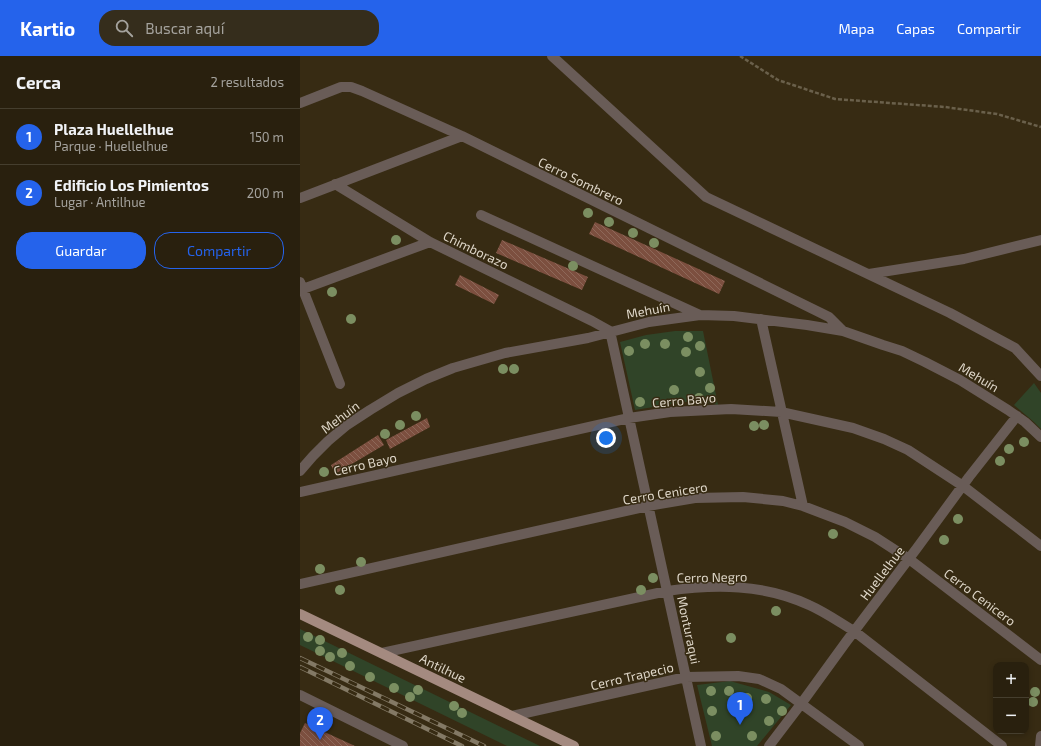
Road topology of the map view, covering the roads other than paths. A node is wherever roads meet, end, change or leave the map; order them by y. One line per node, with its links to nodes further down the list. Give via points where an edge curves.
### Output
1 (552, 56): 9 (street, via 706,197)
2 (300, 103): 3 (street, Cerro Sombrero, via 341,88 351,87)
3 (462, 136): 4 (street); 13 (street, Cerro Sombrero, via 829,317)
4 (335, 184): 5 (street); 8 (street, Chimborazo)
5 (300, 198)
6 (481, 215): 11 (street)
7 (1041, 240): 9 (street, via 964,259)
8 (430, 242): 10 (street); 14 (street, Chimborazo)
9 (868, 274): 15 (street, via 950,313 1015,348)
10 (301, 286): 16 (street)
11 (700, 315): 12 (street, Mehuín); 14 (street, Mehuín, via 649,322)
12 (760, 319): 13 (street, Mehuín); 17 (street)
13 (843, 331): 18 (street, Mehuín, via 902,351 925,362 960,380)
14 (610, 332): 19 (street, Monturaqui); 21 (street, Mehuín, via 505,353 453,368 426,379 347,425)
15 (1041, 376)
16 (340, 384)
17 (781, 412): 19 (street, Cerro Bayo, via 731,409 670,412); 22 (street, Cerro Bayo, via 853,428 884,439 908,450); 25 (street)
18 (1017, 416): 20 (street, Mehuín); 22 (street, Huellelhue)
19 (629, 418): 23 (street, Cerro Bayo); 24 (street, Monturaqui)
20 (1041, 438)
21 (300, 471)
22 (963, 486): 26 (street, Cerro Bayo); 27 (street, Huellelhue)
23 (300, 492)
24 (648, 506): 25 (street, Cerro Cenicero, via 695,498 743,497); 28 (street, Cerro Cenicero); 29 (street, Monturaqui)
25 (803, 506): 27 (street, Cerro Cenicero, via 845,522)
26 (1041, 546)
27 (908, 559): 31 (street, Huellelhue); 33 (street, Cerro Cenicero)
28 (300, 584)
29 (667, 592): 31 (street, Cerro Negro, via 707,587 760,589 808,604); 32 (street, Cerro Negro); 34 (street, Monturaqui)
30 (300, 614): 32 (main road, Antilhue)
31 (854, 631): 36 (street, Huellelhue); 44 (street, Cerro Negro)
32 (382, 653): 37 (main road, Antilhue)
33 (1041, 660)
34 (686, 677): 36 (street, Cerro Trapecio, via 738,676 759,679 781,689); 37 (street, Cerro Trapecio); 41 (street, Monturaqui)
35 (300, 695): 39 (street)
36 (801, 704): 42 (street, Huellelhue); 43 (street, Cerro Trapecio)
37 (512, 716): 40 (main road, Antilhue)
38 (1041, 736): 45 (street)
39 (403, 746)
40 (574, 746)
41 (701, 746)
42 (769, 746)
43 (859, 746)
44 (1002, 746)
45 (1040, 746)

